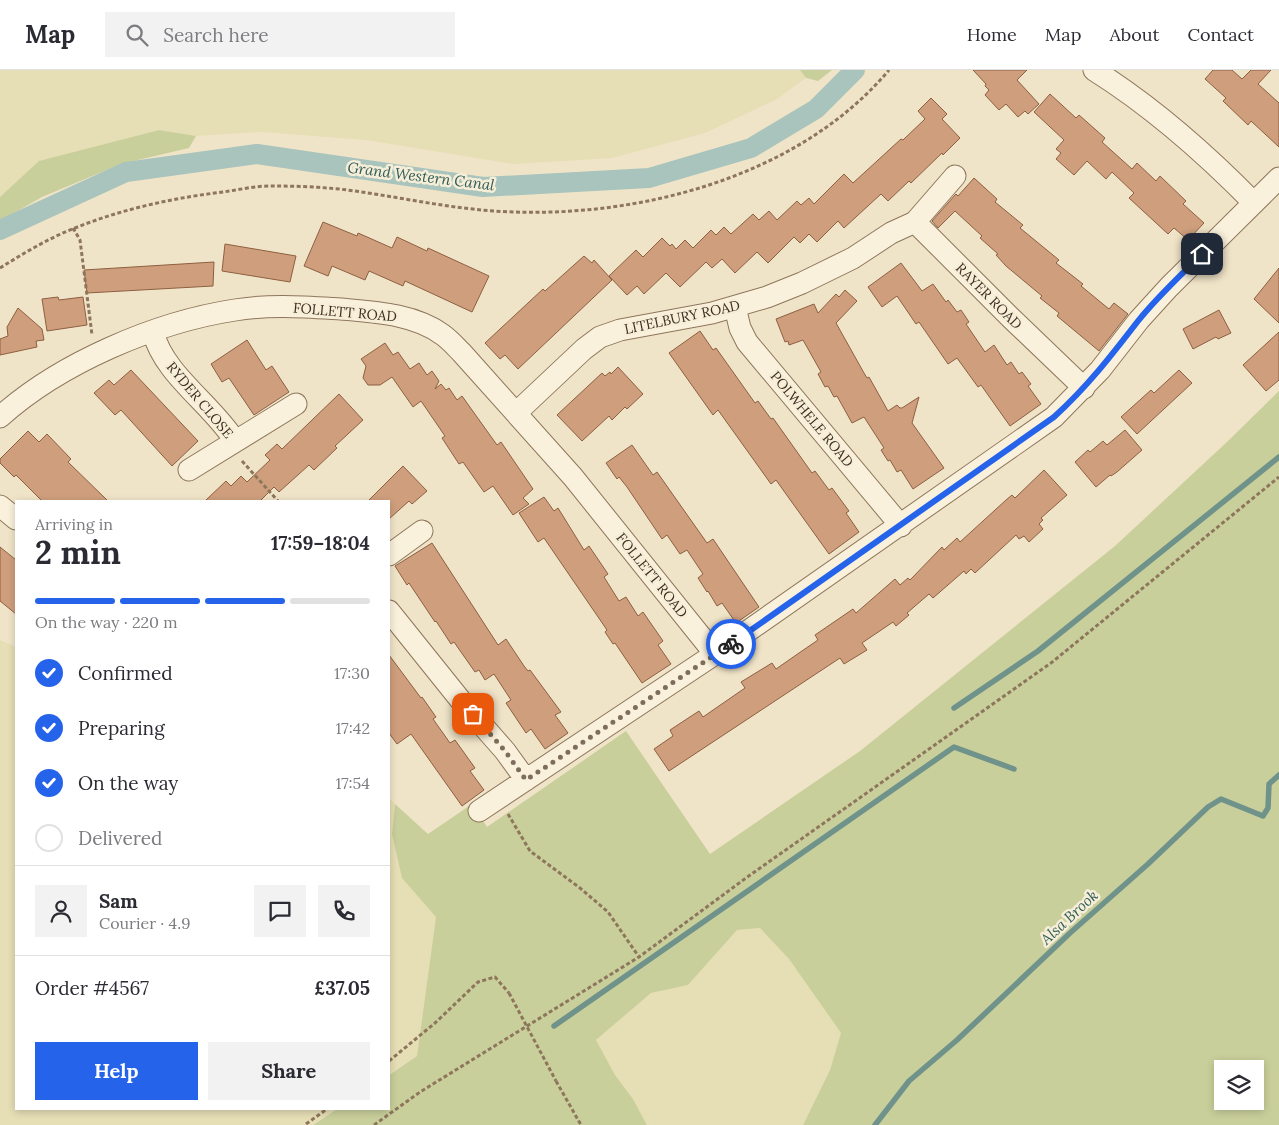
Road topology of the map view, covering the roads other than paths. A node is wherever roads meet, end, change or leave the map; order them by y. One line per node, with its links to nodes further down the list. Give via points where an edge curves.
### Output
1 (1094, 70): 4 (street, via 1147,106)
2 (956, 176): 5 (street)
3 (1279, 178): 4 (street)
4 (1254, 203): 8 (street, via 1163,293)
5 (915, 222): 6 (street, LITELBURY ROAD, via 802,283); 8 (street, RAYER ROAD)
6 (735, 307): 10 (street, LITELBURY ROAD, via 600,337); 16 (street, POLWHELE ROAD, via 747,342)
7 (153, 332): 10 (street, FOLLETT ROAD, via 236,310 269,307 313,307 401,317 443,334); 11 (street, FOLLETT ROAD, via 96,355 41,386); 12 (street, RYDER CLOSE, via 160,352 226,428)
8 (1084, 388): 16 (street, via 1054,417)
9 (296, 404): 12 (street, RYDER CLOSE)
10 (516, 413): 20 (street, FOLLETT ROAD, via 573,477)
11 (0, 416)
12 (232, 443): 13 (street, RYDER CLOSE)
13 (189, 470)
14 (0, 506): 15 (street)
15 (15, 518)
16 (900, 526): 20 (street)
17 (422, 532): 18 (street)
18 (390, 554)
19 (390, 612): 21 (street)
20 (716, 654): 21 (street)
21 (526, 780): 22 (street)
22 (479, 811)

